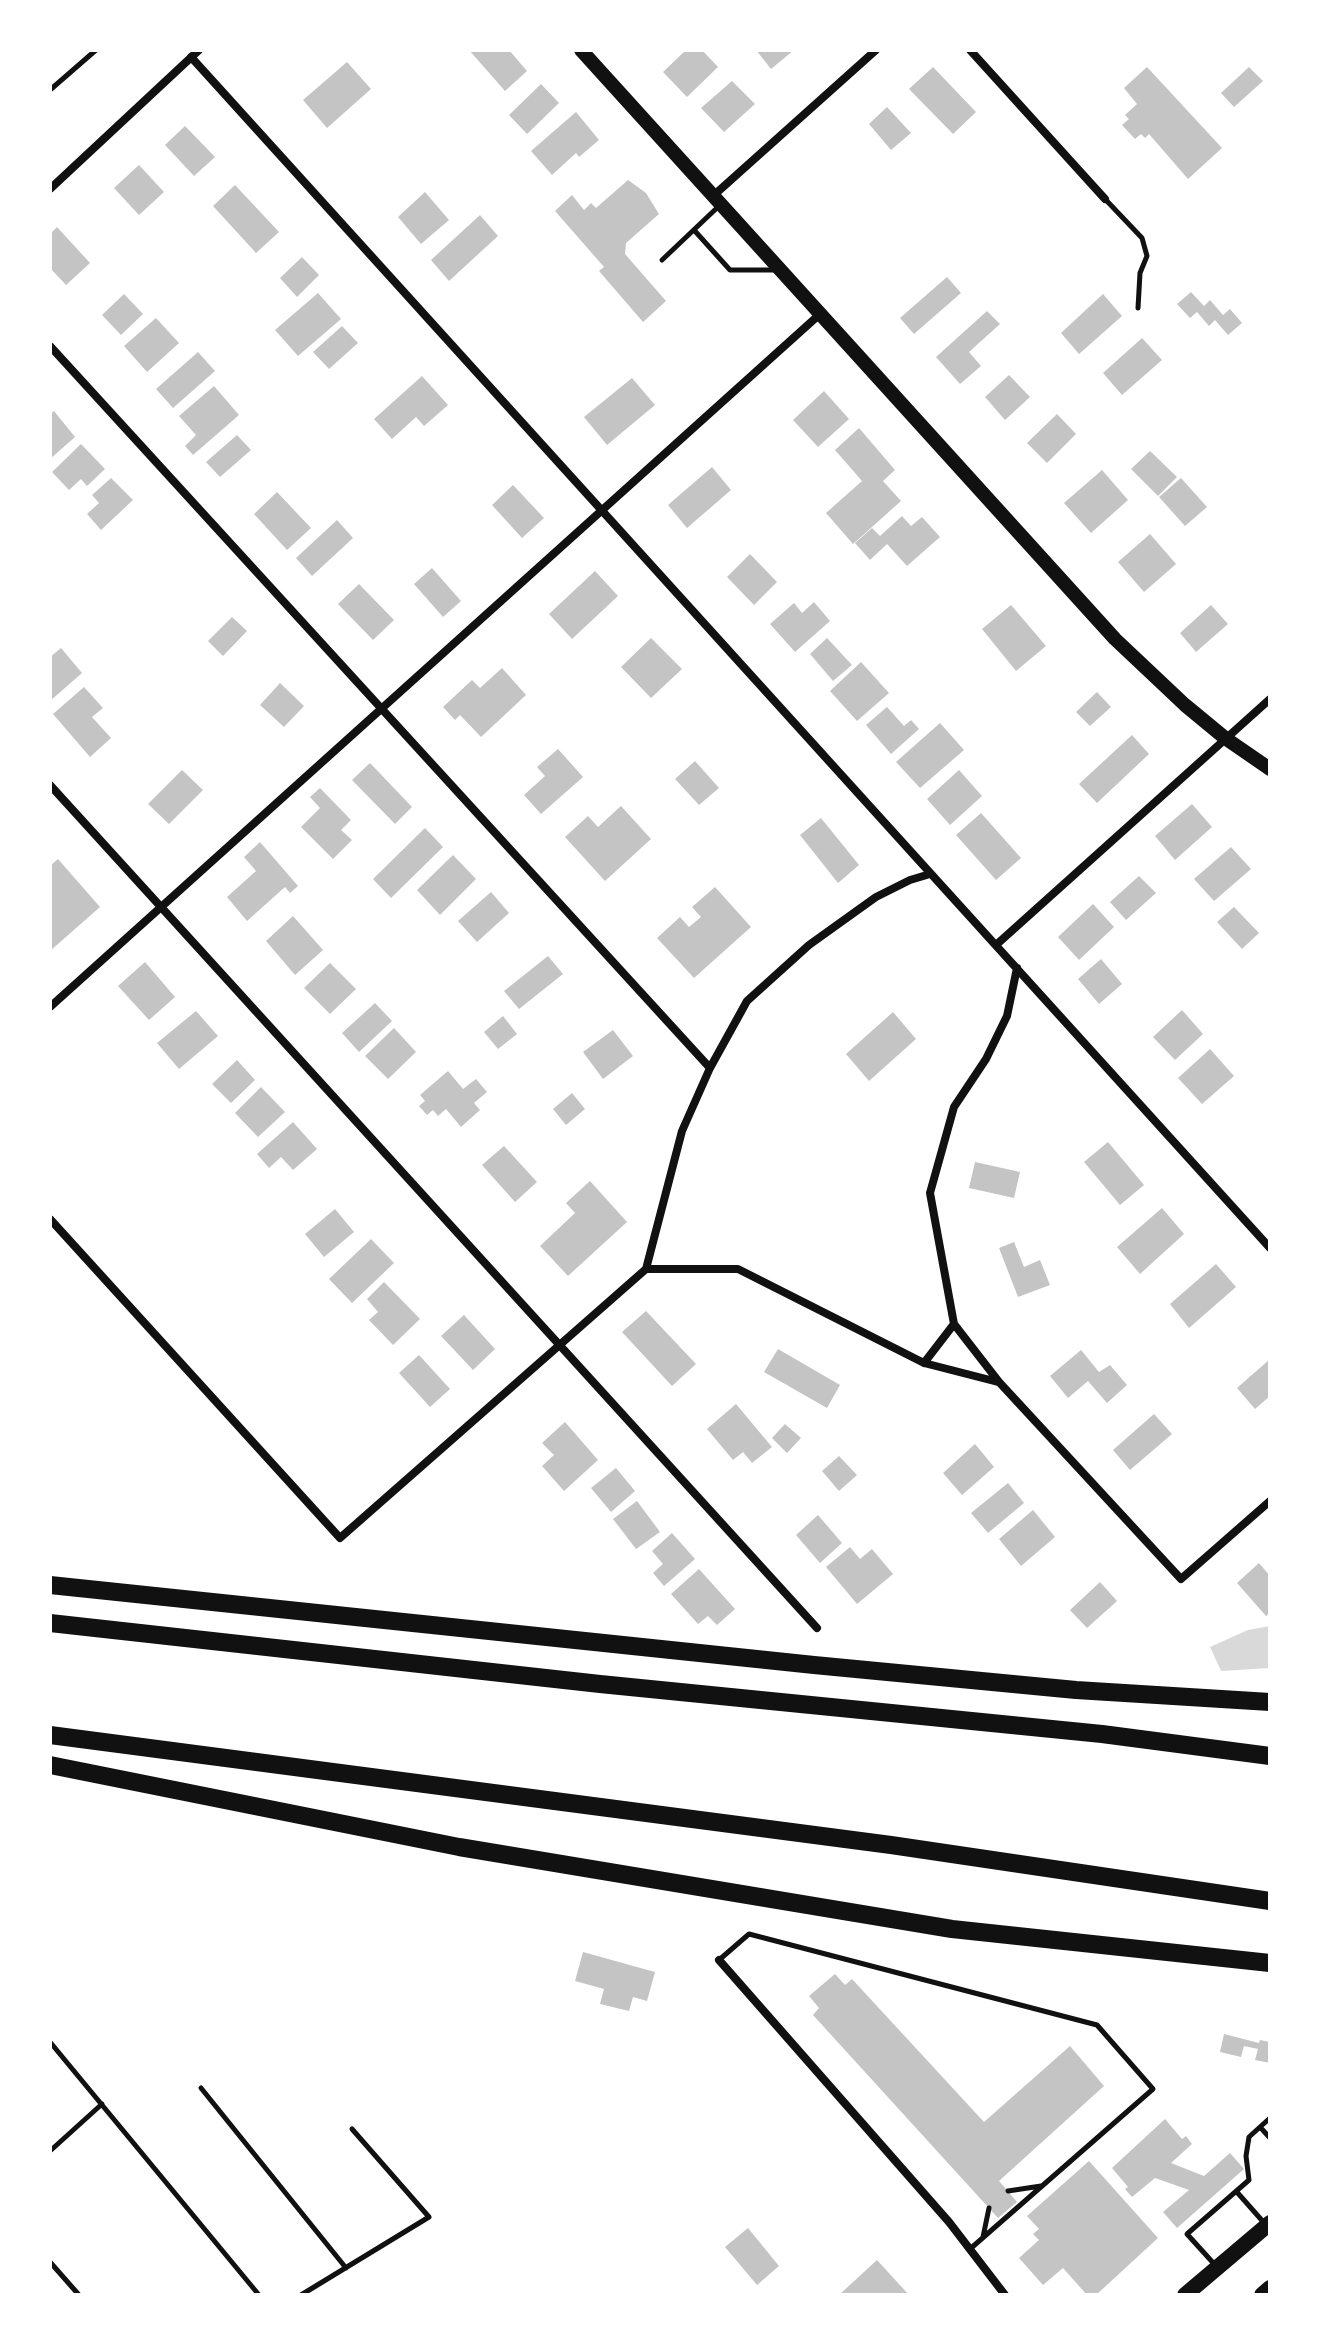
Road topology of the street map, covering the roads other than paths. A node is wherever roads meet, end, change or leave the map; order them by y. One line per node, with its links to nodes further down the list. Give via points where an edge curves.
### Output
1 (96, 50): 7 (lane)
2 (199, 50): 6 (street)
3 (581, 50): 10 (main road)
4 (876, 50): 10 (street)
5 (970, 50): 9 (street)
6 (191, 57): 8 (street); 17 (street)
7 (50, 90)
8 (50, 189)
9 (1105, 199): 14 (lane, via 1142,238 1147,256)
10 (717, 200): 11 (lane); 13 (main road)
11 (694, 230): 12 (lane); 13 (lane, via 730,270)
12 (662, 260)
13 (779, 270): 15 (main road)
14 (1138, 308)
15 (820, 314): 17 (street); 20 (main road, via 1115,639)
16 (50, 346): 19 (street)
17 (602, 510): 19 (street); 23 (street)
18 (1270, 699): 20 (street)
19 (381, 708): 24 (street); 28 (street)
20 (1225, 738): 21 (main road); 25 (street)
21 (1270, 769)
22 (50, 785): 24 (street)
23 (930, 874): 25 (street); 28 (street, via 876,897 809,945 747,1001)
24 (160, 907): 27 (street); 33 (street)
25 (996, 945): 26 (street)
26 (1017, 968): 30 (street); 32 (street, via 1007,1016 954,1107 930,1193)
27 (50, 1007)
28 (710, 1068): 31 (street, via 682,1131)
29 (50, 1219): 33 (street, via 340,1538)
30 (1270, 1248)
31 (646, 1269): 33 (street); 34 (street, via 738,1269)
32 (954, 1324): 34 (street); 35 (street)
33 (559, 1344): 39 (street)
34 (924, 1363): 35 (street)
35 (999, 1382): 36 (street, via 1181,1579)
36 (1270, 1501)
37 (50, 1585): 40 (highway, via 814,1665)
38 (50, 1623): 42 (highway)
39 (817, 1628)
40 (1270, 1702)
41 (50, 1735): 44 (highway, via 876,1843)
42 (1270, 1756)
43 (50, 1765): 46 (highway, via 459,1847 952,1929)
44 (1270, 1901)
45 (719, 1960): 55 (lane, via 749,1934 1097,2025 1153,2089); 61 (street)
46 (1270, 1963)
47 (50, 2042): 49 (lane)
48 (201, 2088): 64 (lane)
49 (102, 2104): 54 (lane); 67 (lane)
50 (1270, 2118): 51 (lane)
51 (1260, 2127): 53 (lane); 57 (lane, via 1249,2137 1249,2180)
52 (352, 2129): 64 (lane, via 429,2217)
53 (1270, 2138)
54 (50, 2151)
55 (1042, 2186): 56 (lane); 60 (lane)
56 (1008, 2191)
57 (1236, 2191): 59 (lane); 63 (lane, via 1187,2234)
58 (989, 2208): 60 (lane)
59 (1268, 2224): 63 (main road)
60 (983, 2237): 61 (lane)
61 (970, 2249): 69 (street)
62 (50, 2262): 66 (lane)
63 (1217, 2267): 70 (main road)
64 (346, 2268): 68 (lane)
65 (1270, 2288): 71 (main road)
66 (79, 2295)
67 (259, 2295)
68 (301, 2295)
69 (1005, 2295)
70 (1185, 2295)
71 (1262, 2295)

